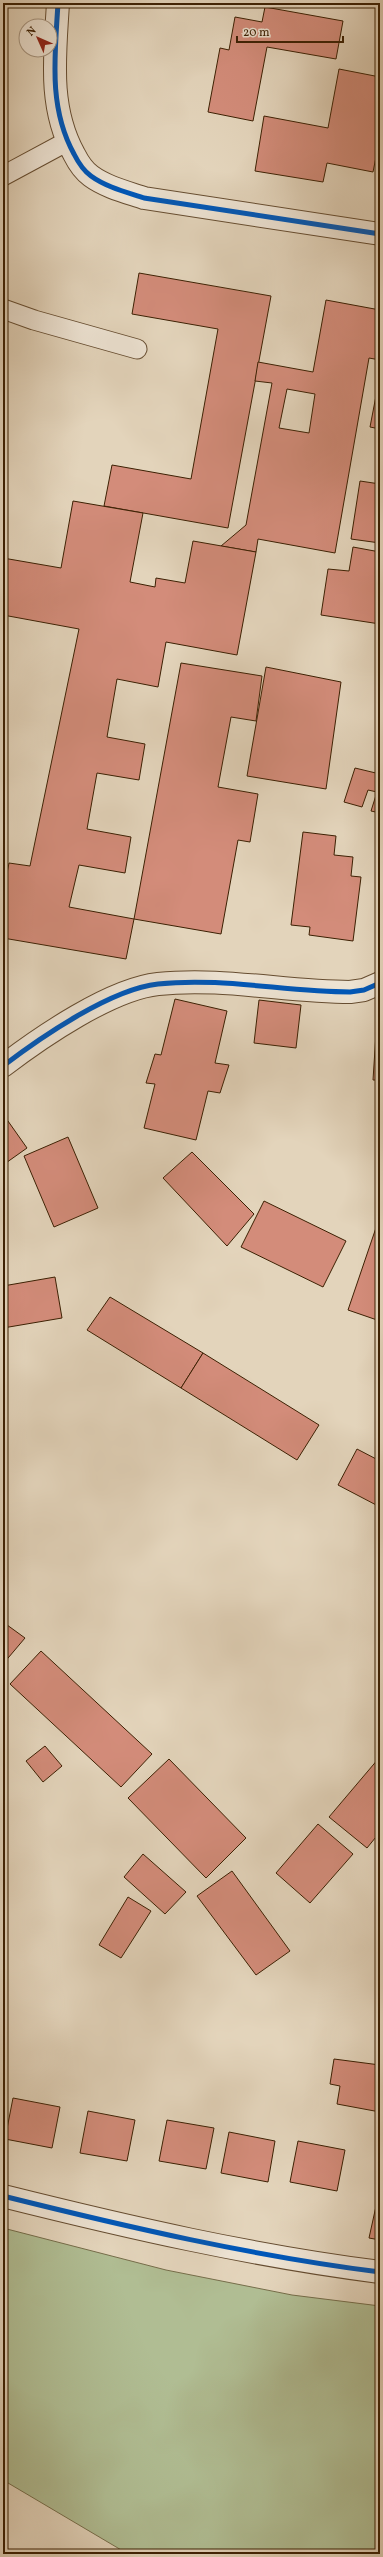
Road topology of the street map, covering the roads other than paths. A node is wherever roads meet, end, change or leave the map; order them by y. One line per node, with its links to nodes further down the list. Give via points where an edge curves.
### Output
1 (58, 3): 2 (street, via 55,99 61,127)
2 (68, 142): 3 (lane); 4 (street, via 79,163 90,176 114,188 144,198)
3 (3, 176)
4 (380, 234)
5 (3, 309): 6 (lane)
6 (137, 349)
7 (380, 983): 8 (street, via 364,990 333,992 239,984 157,984 99,1005)
8 (3, 1066)
9 (3, 2196): 10 (street, via 194,2240 292,2259)
10 (380, 2272)

